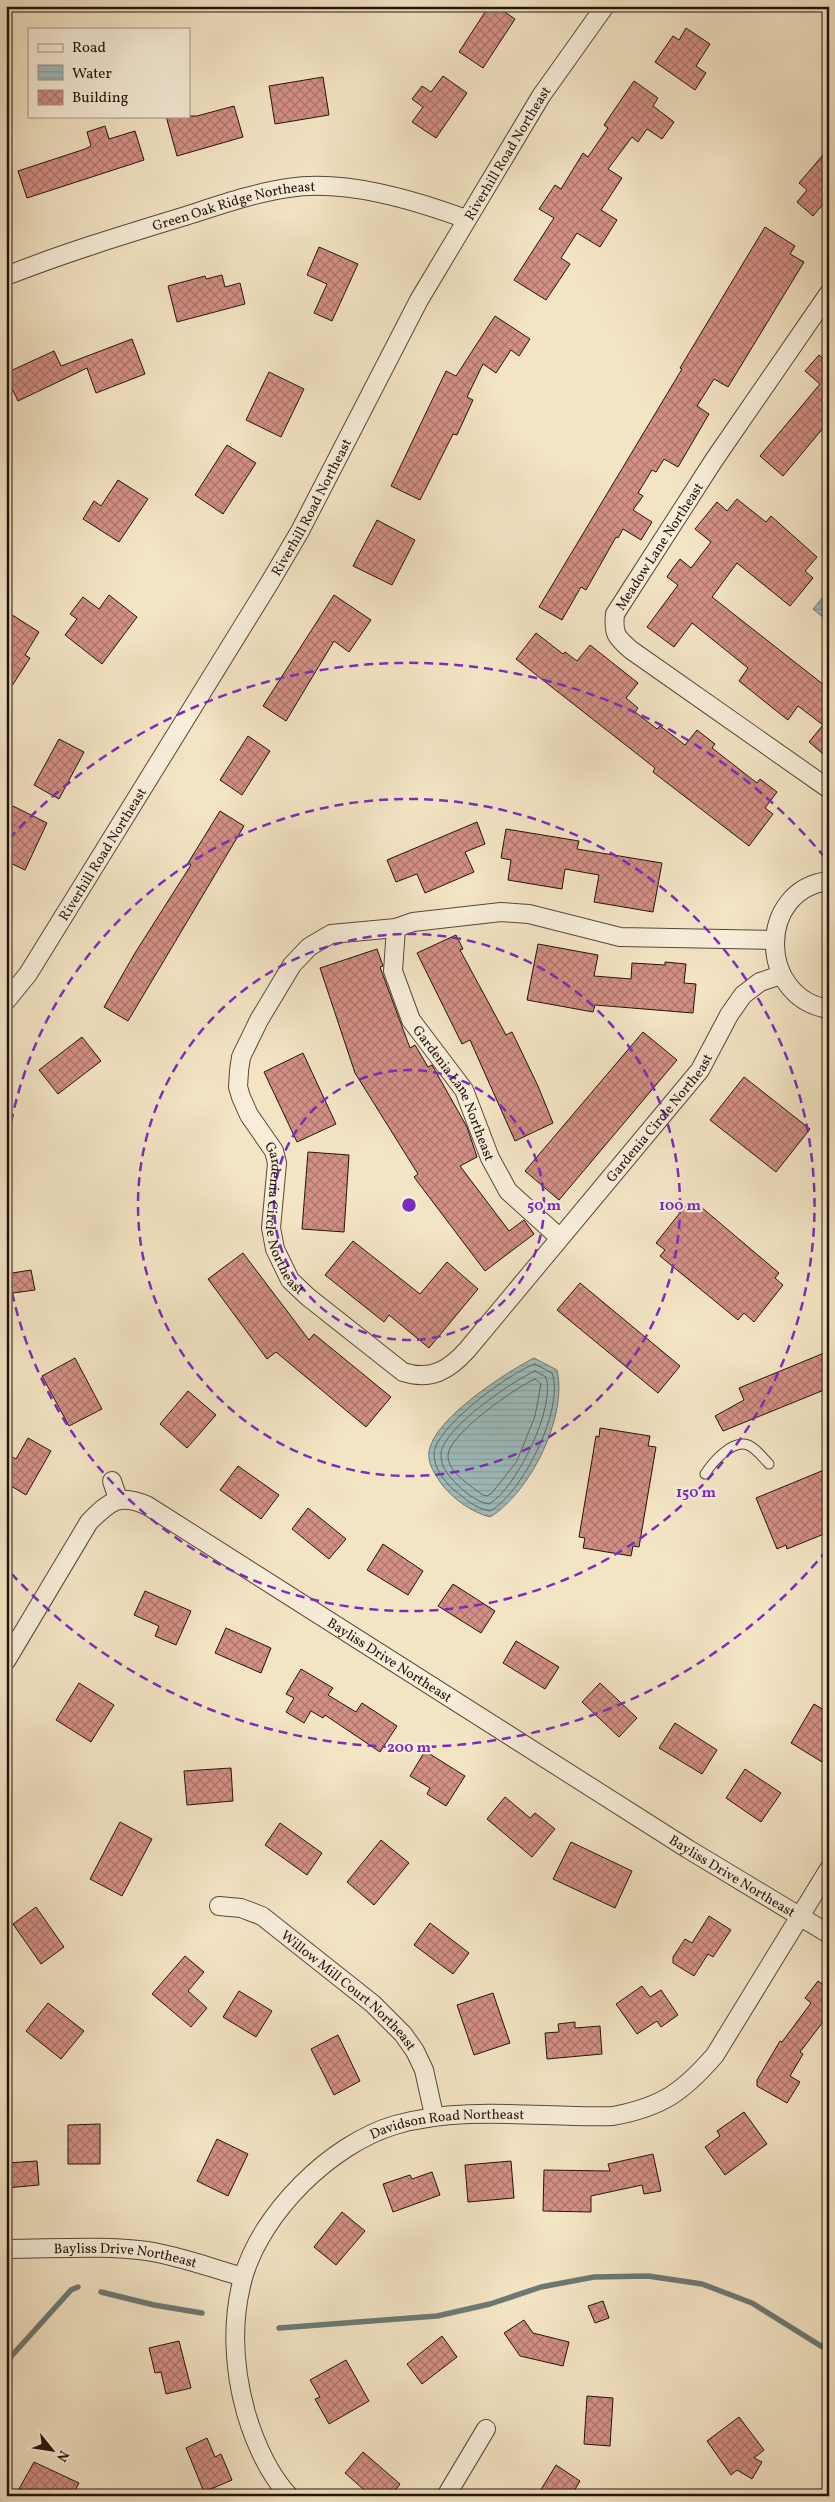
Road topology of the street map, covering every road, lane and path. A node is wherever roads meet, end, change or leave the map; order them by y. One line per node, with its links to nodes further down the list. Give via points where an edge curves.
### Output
1 (606, 6): 2 (street, Riverhill Road Northeast, via 541,96)
2 (466, 219): 3 (street, Green Oak Ridge Northeast, via 390,195 329,187 289,187 60,255); 10 (street, Riverhill Road Northeast, via 397,339 285,556 28,974)
3 (6, 276)
4 (829, 293): 5 (street, Meadow Lane Northeast, via 714,460 625,598 615,614 614,628 618,639 631,650)
5 (829, 789)
6 (829, 881): 8 (street, via 804,890 788,903 778,921)
7 (396, 928): 8 (street, Gardenia Circle Northeast, via 413,922 501,912 529,914 620,937); 12 (street, Gardenia Lane Northeast, via 393,971 411,1020 464,1090 490,1158 508,1191); 12 (street, Gardenia Circle Northeast, via 331,934 310,947 292,965 241,1057 240,1097 274,1151 277,1163 271,1228 282,1265 290,1280 308,1297 392,1364 416,1376 431,1375 456,1362)
8 (774, 940): 9 (street, via 775,961)
9 (782, 976): 11 (street, via 798,997 818,1008); 12 (street, Gardenia Circle Northeast, via 760,982 743,995 700,1070)
10 (6, 1001)
11 (829, 1009)
12 (560, 1238)
13 (769, 1464): 14 (lane, via 752,1447 739,1445 720,1454)
14 (705, 1474)
15 (112, 1481): 16 (street)
16 (118, 1499): 17 (street, via 89,1522); 20 (street, Bayliss Drive Northeast, via 131,1498 148,1506 688,1849)
17 (6, 1661)
18 (829, 1869): 20 (street, Davidson Road Northeast)
19 (219, 1906): 22 (street, Willow Mill Court Northeast, via 241,1908 262,1916 389,2018 416,2051 424,2070)
20 (800, 1916): 21 (street, Bayliss Drive Northeast); 22 (street, Davidson Road Northeast, via 715,2055 693,2081 667,2099 640,2111 613,2116)
21 (829, 1934)
22 (434, 2116): 24 (street, Davidson Road Northeast, via 393,2126 366,2137 315,2171 278,2211 252,2255)
23 (6, 2249): 24 (street, Bayliss Drive Northeast, via 147,2251 192,2261)
24 (243, 2278): 26 (street, Davidson Road Northeast, via 235,2354 238,2385 253,2436 277,2482)
25 (486, 2429): 27 (street)
26 (289, 2496)
27 (446, 2496)

